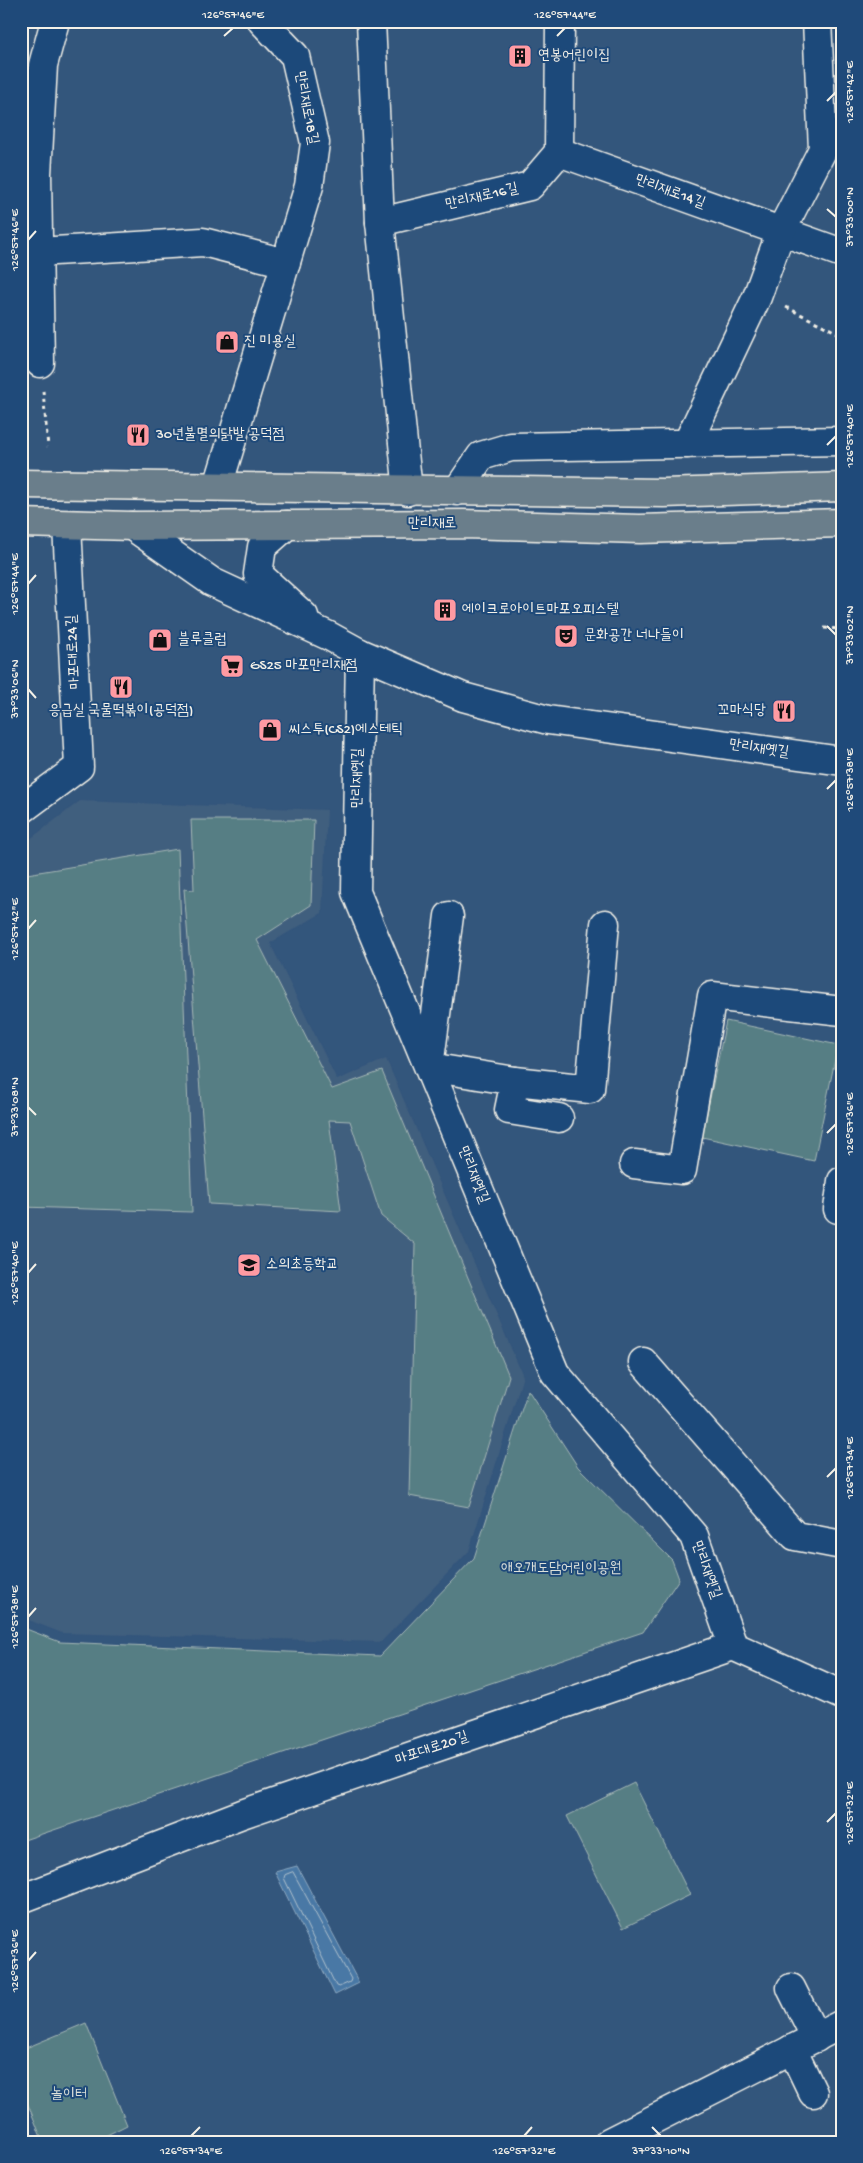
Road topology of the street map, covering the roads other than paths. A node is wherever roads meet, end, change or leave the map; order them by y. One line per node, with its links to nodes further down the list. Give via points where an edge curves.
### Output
1 (55, 21): 7 (street, via 43,65)
2 (262, 21): 12 (street, 만리재로18길, via 295,56 315,143 309,186)
3 (371, 21): 8 (street)
4 (560, 21): 6 (street)
5 (817, 21): 9 (street, via 823,149)
6 (559, 152): 8 (street, 만리재로16길, via 530,186); 9 (street, 만리재로14길)
7 (29, 172): 10 (street)
8 (380, 222): 20 (street)
9 (781, 231): 11 (street, 만리재로14길); 15 (street, via 757,297)
10 (38, 252): 12 (street, via 203,242); 13 (street)
11 (842, 253)
12 (286, 263): 18 (street, 만리재로18길)
13 (40, 363)
14 (842, 441): 15 (street)
15 (687, 444): 21 (street, via 510,447 481,456)
16 (21, 484): 17 (main road)
17 (85, 485): 18 (main road); 24 (main road, via 68,504)
18 (218, 486): 20 (main road)
19 (842, 487): 21 (main road, via 664,493)
20 (408, 491): 21 (main road)
21 (457, 492)
22 (21, 523): 24 (main road, 만리재로)
23 (842, 523): 25 (main road, 만리재로, via 640,529 463,524)
24 (67, 525): 26 (main road, 만리재로); 30 (street, 마포대로24길, via 80,767)
25 (287, 525): 26 (main road, 만리재로); 27 (street, 만리재옛길, via 262,547 258,574)
26 (132, 526): 27 (street, 만리재옛길, via 212,582)
27 (329, 636): 28 (street, 만리재옛길)
28 (360, 653): 29 (street, 만리재옛길, via 463,696 548,720); 34 (street, 만리재옛길, via 356,892)
29 (842, 761)
30 (21, 810)
31 (449, 916): 34 (street)
32 (606, 924): 35 (street, via 590,1089)
33 (842, 1011): 37 (street, via 712,996 682,1170)
34 (429, 1067): 35 (street); 42 (street, 만리재옛길, via 555,1373 694,1536)
35 (515, 1081): 36 (street, via 509,1110)
36 (558, 1118)
37 (634, 1164)
38 (842, 1181): 39 (street)
39 (838, 1208)
40 (643, 1362): 41 (street, via 795,1536)
41 (842, 1545)
42 (733, 1646): 43 (street); 44 (street, 마포대로20길, via 242,1814)
43 (842, 1695)
44 (21, 1899)
45 (791, 1988): 47 (street)
46 (842, 2024): 47 (street)
47 (804, 2043): 48 (street); 49 (street)
48 (813, 2093)
49 (609, 2142)

